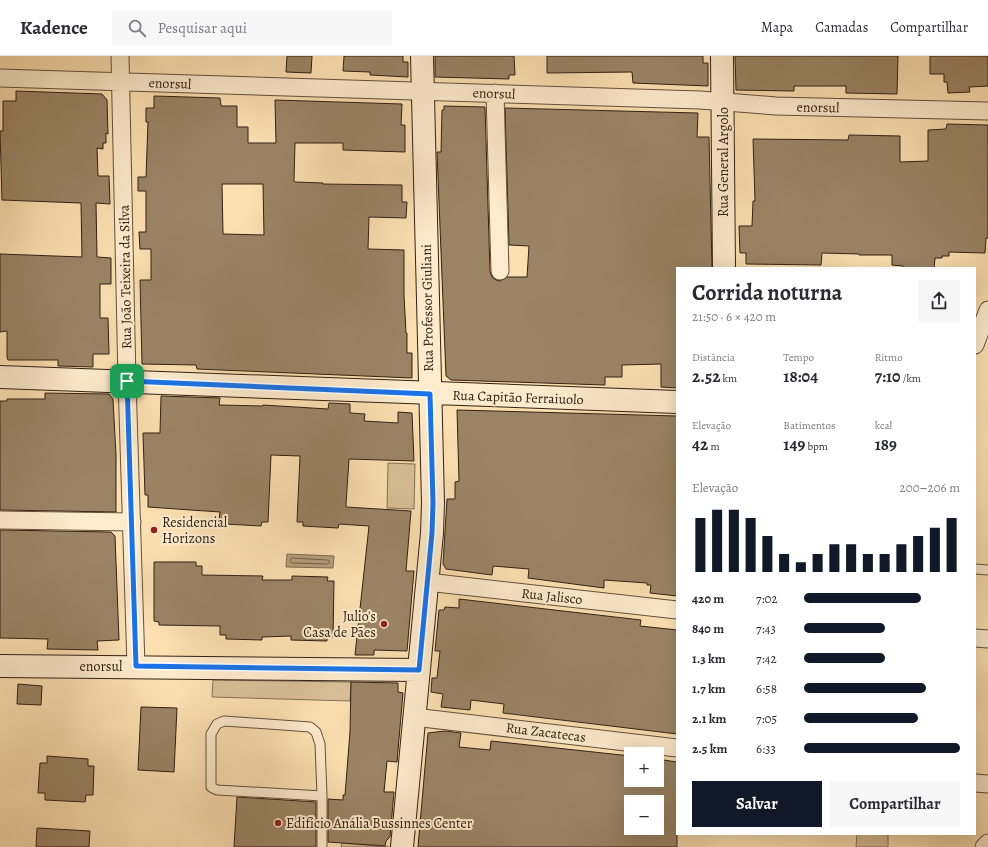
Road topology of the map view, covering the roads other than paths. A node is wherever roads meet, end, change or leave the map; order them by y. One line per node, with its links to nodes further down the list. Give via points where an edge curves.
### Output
1 (120, 56): 5 (street, Rua João Teixeira da Silva)
2 (422, 56): 6 (street, Rua Professor Giuliani)
3 (722, 56): 8 (street, Rua General Argolo)
4 (0, 78): 5 (street, enorsul)
5 (120, 81): 6 (street, enorsul); 15 (street, Rua João Teixeira da Silva)
6 (422, 91): 7 (street, enorsul); 16 (street, Rua Professor Giuliani)
7 (495, 93): 8 (street, enorsul); 11 (street)
8 (723, 102): 9 (street, enorsul, via 776,106); 10 (street, Rua General Argolo)
9 (988, 111)
10 (724, 267)
11 (500, 271)
12 (988, 310): 13 (street)
13 (976, 342)
14 (0, 377): 15 (street, Rua Capitão Ferraiuolo)
15 (127, 381): 16 (street, Rua Capitão Ferraiuolo); 19 (street, Rua João Teixeira da Silva)
16 (430, 394): 17 (street, Rua Capitão Ferraiuolo); 22 (street, Rua Professor Giuliani, via 433,503)
17 (676, 402)
18 (0, 520): 19 (street)
19 (132, 522): 27 (street, Rua João Teixeira da Silva)
20 (976, 570): 21 (lane)
21 (988, 570)
22 (427, 582): 23 (street, Rua Jalisco); 28 (street, Rua Professor Giuliani)
23 (676, 610)
24 (976, 638): 25 (street)
25 (988, 639)
26 (0, 666): 27 (street, enorsul)
27 (136, 666): 28 (street, enorsul)
28 (419, 670): 29 (street, Rua Professor Giuliani)
29 (414, 717): 30 (street, Rua Zacatecas); 36 (street, Rua Professor Giuliani)
30 (676, 748)
31 (976, 783): 32 (street)
32 (988, 784)
33 (322, 796): 33 (lane, via 320,744 316,732 310,727 224,721 216,724 211,734 211,787 218,790); 35 (lane)
34 (988, 843): 37 (street)
35 (322, 847)
36 (402, 847)
37 (984, 847)

